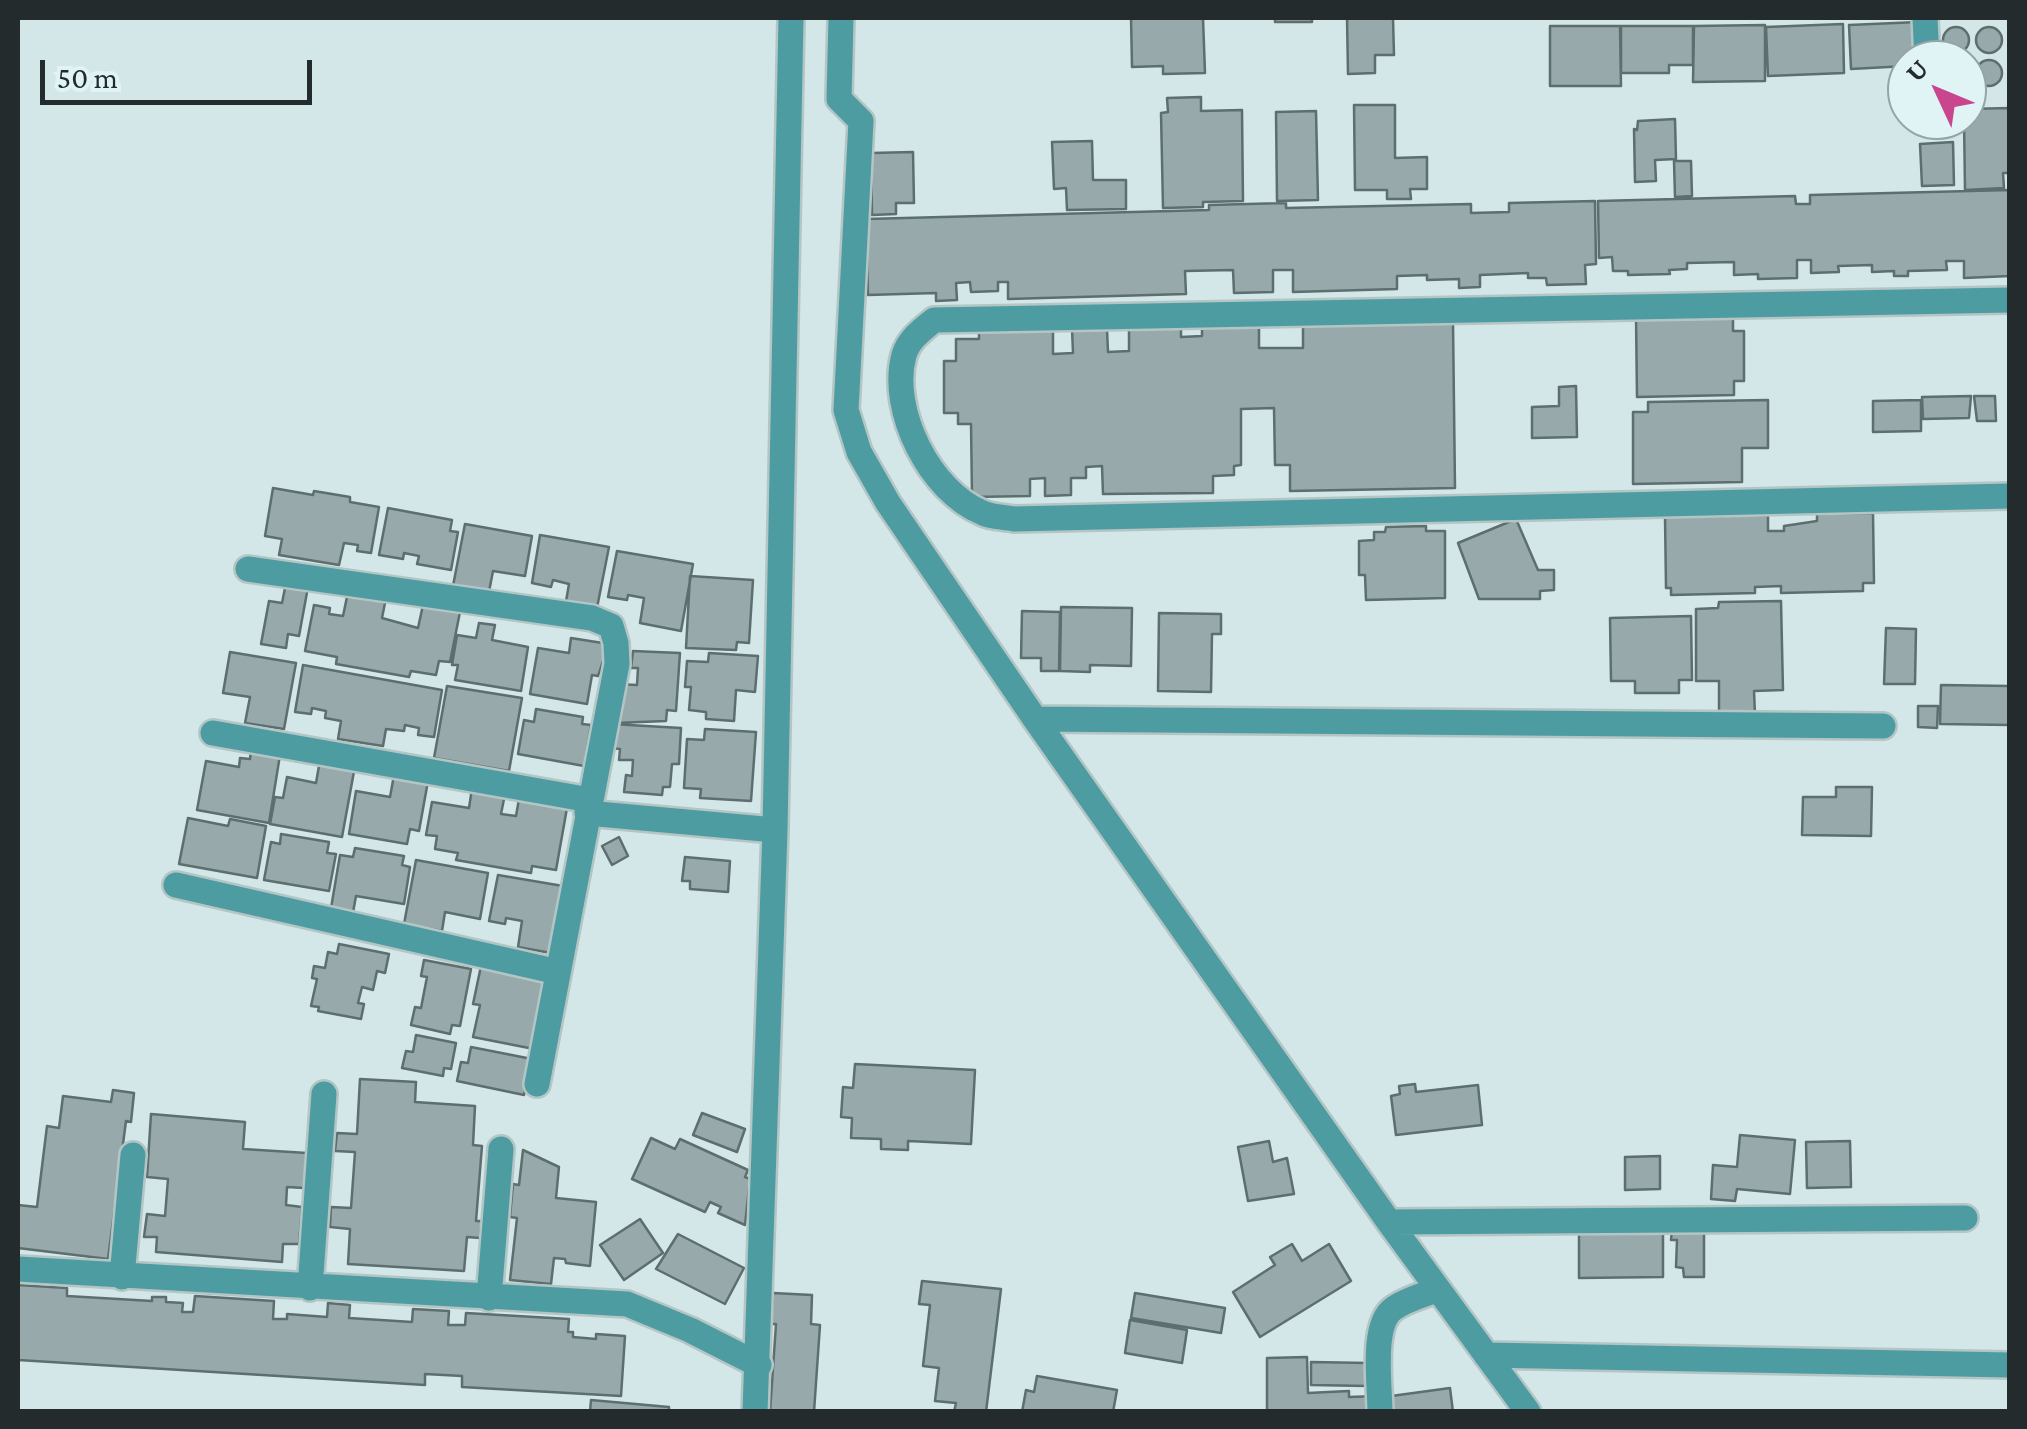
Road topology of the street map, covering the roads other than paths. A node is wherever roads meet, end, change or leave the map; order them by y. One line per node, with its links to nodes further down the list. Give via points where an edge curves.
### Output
1 (791, 18): 10 (street)
2 (841, 18): 6 (street, via 839,99 861,121 846,410 858,452 888,503)
3 (2010, 300): 4 (street, via 934,320 914,336 904,356 903,392 912,438 949,490 983,514 1014,519)
4 (2010, 496)
5 (248, 570): 9 (street, via 592,618 610,626 617,664)
6 (1035, 719): 7 (street); 18 (street)
7 (1883, 726)
8 (213, 732): 9 (street)
9 (588, 807): 10 (street); 12 (street)
10 (775, 830): 26 (street)
11 (176, 885): 12 (street)
12 (558, 972): 13 (street)
13 (537, 1084)
14 (324, 1094): 21 (street)
15 (502, 1149): 23 (street)
16 (133, 1156): 20 (street)
17 (1965, 1218): 18 (street)
18 (1388, 1222): 22 (street)
19 (18, 1269): 20 (street)
20 (122, 1277): 21 (street)
21 (310, 1288): 23 (street)
22 (1432, 1292): 24 (street); 28 (street, via 1384,1318)
23 (489, 1298): 26 (street, via 627,1304)
24 (1486, 1355): 25 (street); 29 (street)
25 (2010, 1365)
26 (759, 1366): 27 (street)
27 (755, 1412)
28 (1380, 1412)
29 (1528, 1412)

